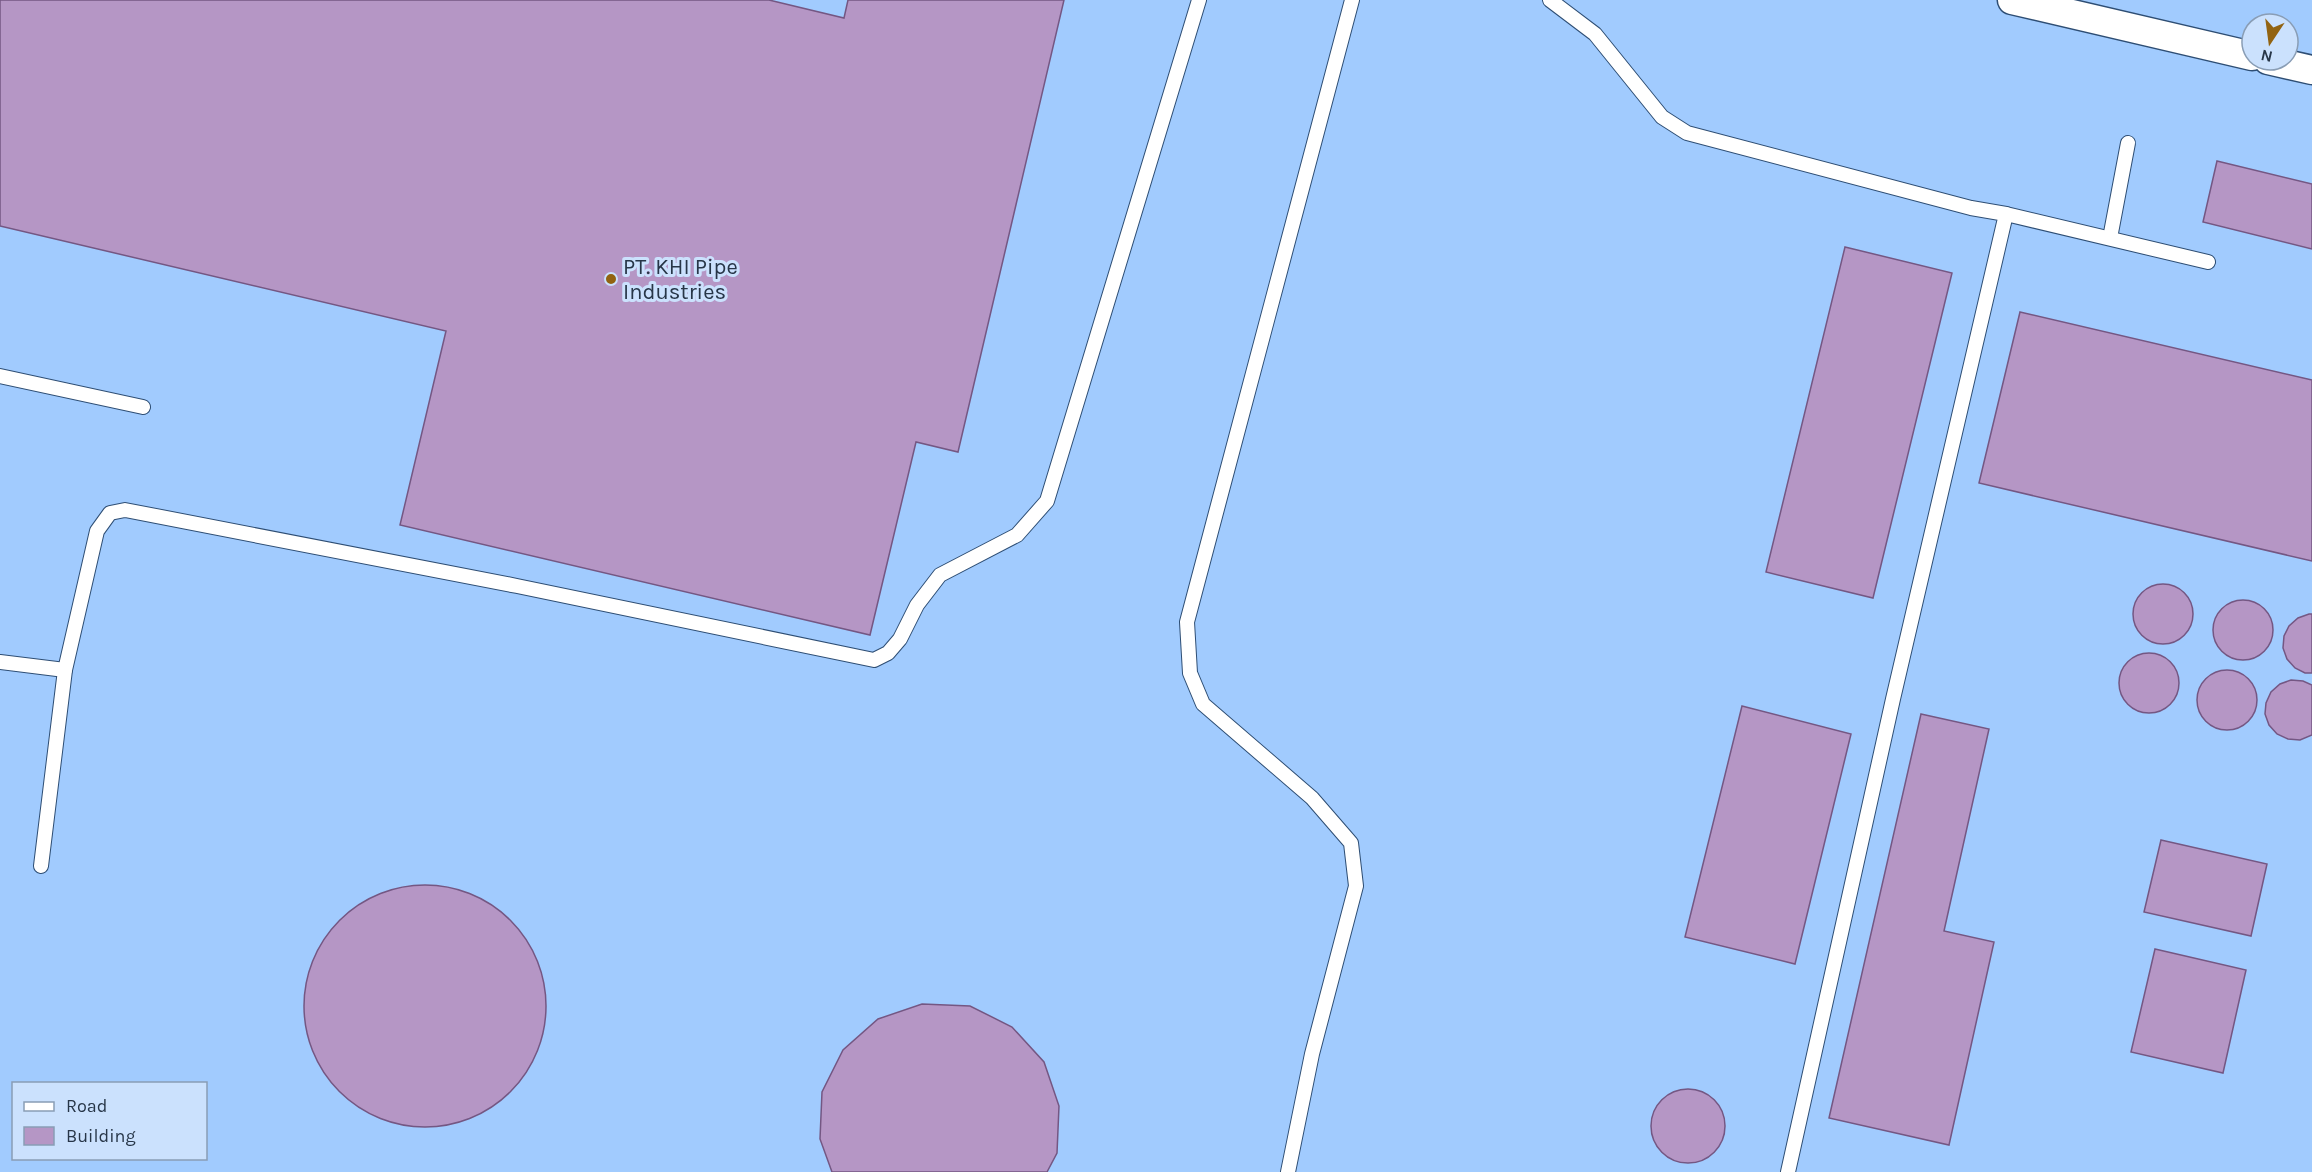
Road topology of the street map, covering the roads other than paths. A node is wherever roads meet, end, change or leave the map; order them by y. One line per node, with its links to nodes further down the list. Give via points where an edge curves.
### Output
1 (1199, 0): 13 (lane, via 1047,501 1017,535 940,575 888,653 874,660 125,510 111,513 97,531)
2 (1352, 0): 15 (lane, via 1187,622 1190,673 1203,705 1312,798 1351,843 1356,886 1312,1054)
3 (1550, 0): 7 (lane, via 1594,34 1662,117 1687,133)
4 (2012, 0): 5 (street)
5 (2240, 53)
6 (2128, 143): 8 (lane)
7 (2006, 214): 8 (lane); 16 (lane)
8 (2110, 238): 9 (lane)
9 (2208, 262)
10 (0, 376): 11 (lane)
11 (143, 407)
12 (0, 662): 13 (lane)
13 (65, 670): 14 (lane)
14 (41, 866)
15 (1288, 1172)
16 (1788, 1172)

